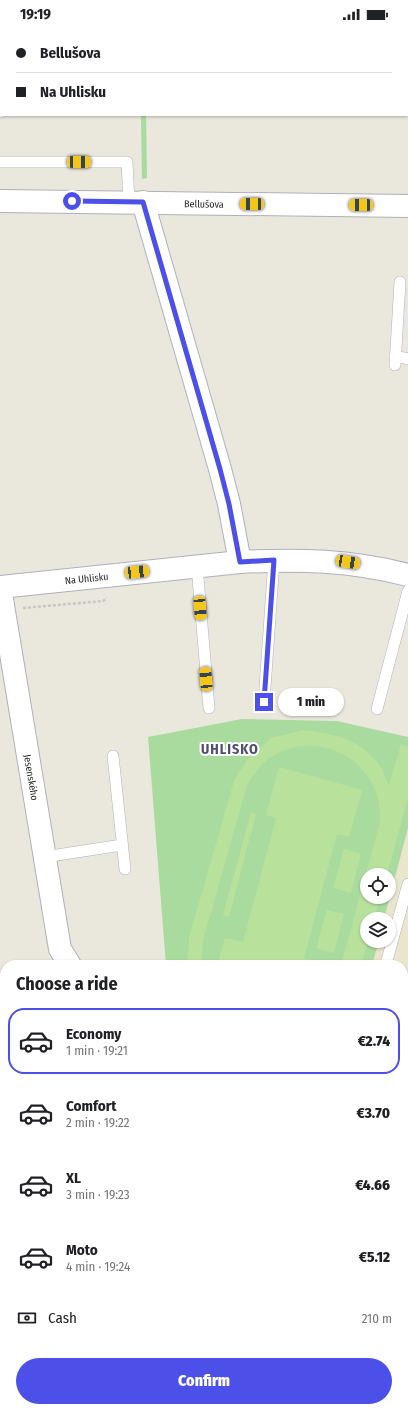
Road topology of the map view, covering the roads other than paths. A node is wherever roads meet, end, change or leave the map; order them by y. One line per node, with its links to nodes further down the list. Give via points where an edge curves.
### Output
1 (0, 162): 3 (lane, via 127,162)
2 (0, 201): 3 (street, Bellušova)
3 (136, 202): 4 (street, Bellušova); 8 (street, via 222,476)
4 (408, 206)
5 (400, 282): 6 (lane, via 395,361)
6 (408, 359)
7 (274, 560): 8 (street, Na Uhlisku); 10 (street, Na Uhlisku, via 348,562); 13 (lane)
8 (240, 562): 9 (street, Na Uhlisku)
9 (197, 566): 11 (street, Na Uhlisku); 14 (lane)
10 (408, 574)
11 (0, 587): 18 (street, Jesenského)
12 (408, 591): 15 (lane)
13 (264, 702)
14 (208, 708)
15 (377, 709)
16 (113, 756): 17 (lane)
17 (122, 845): 18 (lane); 19 (lane)
18 (44, 857): 21 (street, Jesenského, via 60,949)
19 (125, 870)
20 (408, 884): 22 (lane)
21 (67, 960)
22 (387, 960)

